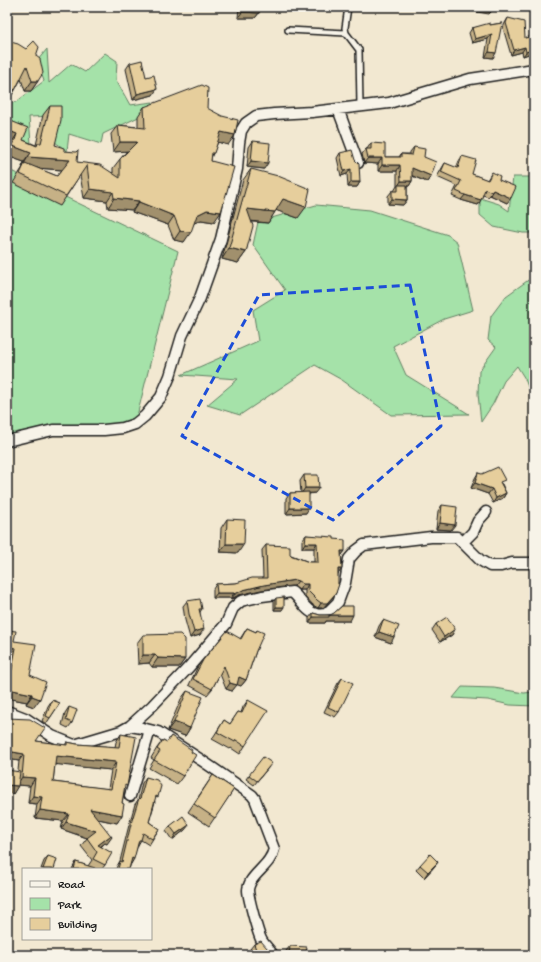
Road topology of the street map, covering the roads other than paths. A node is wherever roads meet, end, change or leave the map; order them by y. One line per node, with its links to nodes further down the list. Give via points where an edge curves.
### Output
1 (348, 7): 3 (lane)
2 (288, 30): 3 (lane)
3 (346, 33): 5 (lane, via 359,50)
4 (534, 69): 5 (street, via 470,79 389,103)
5 (360, 106): 6 (street)
6 (338, 109): 7 (street); 8 (street, via 256,116 246,123 238,143 237,169 218,246 200,298 182,336 167,383 146,416 135,424 123,428 53,430)
7 (358, 163)
8 (7, 441)
9 (486, 512): 10 (street)
10 (463, 542): 11 (street, via 465,547 490,566); 13 (street, via 457,537 444,536 364,545 349,559 345,583 338,602 326,614 315,614 308,610 292,592 242,601 233,608 226,624 189,667)
11 (534, 563)
12 (7, 711): 13 (street, via 74,745 108,736)
13 (130, 726): 14 (street)
14 (150, 730): 15 (street); 16 (street, via 158,732 201,760 255,799 274,849 272,857 252,879 248,890 256,926)
15 (130, 796)
16 (273, 955)

